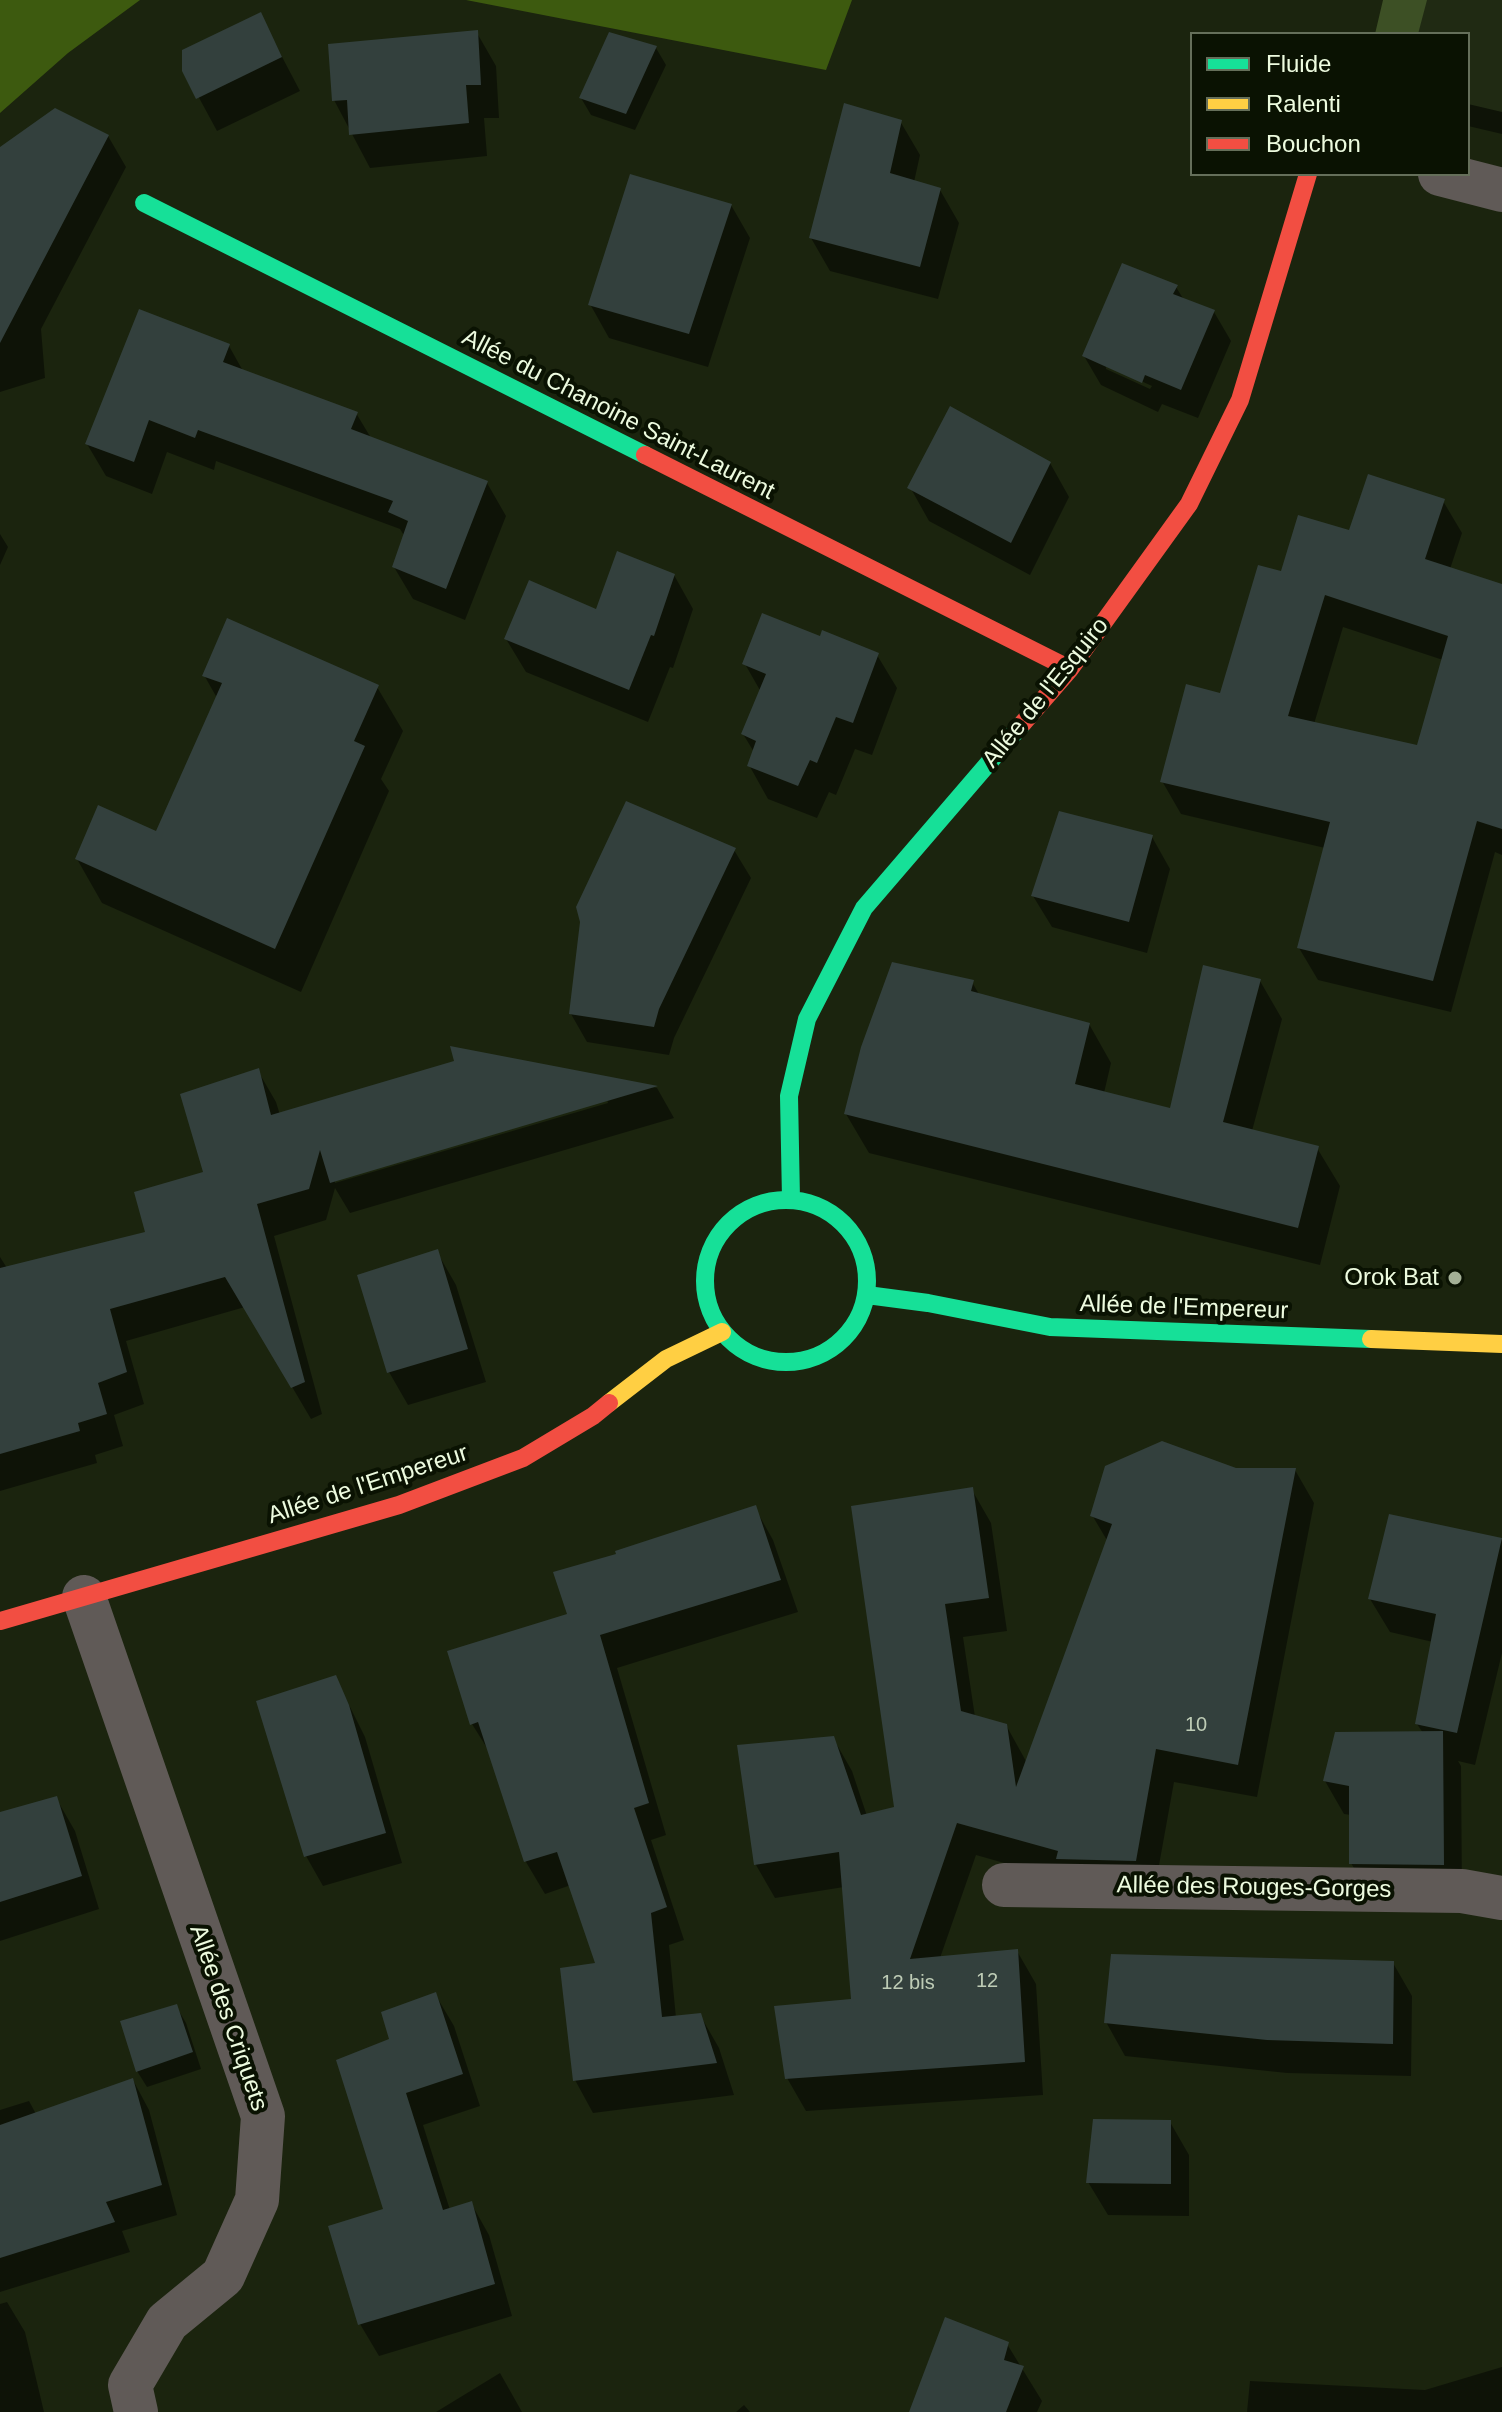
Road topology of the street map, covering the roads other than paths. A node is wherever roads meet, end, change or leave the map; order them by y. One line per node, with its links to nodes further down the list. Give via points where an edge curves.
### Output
1 (1307, 176): 5 (street, Allée de l'Esquiro, via 1240,400 1189,504)
2 (1448, 176): 3 (street)
3 (1502, 190)
4 (144, 203): 5 (street, Allée du Chanoine Saint-Laurent)
5 (1070, 669): 6 (street, Allée de l'Esquiro, via 864,908 807,1019 789,1096)
6 (791, 1199): 7 (street, via 824,1208 850,1230 865,1260); 8 (street, via 754,1206 724,1228 712,1250 706,1299)
7 (867, 1295): 8 (street, via 853,1329 825,1354 788,1364 752,1355); 9 (street, Allée de l'Empereur, via 1050,1327)
8 (722, 1332): 10 (street, Allée de l'Empereur, via 666,1359 593,1416 523,1458 399,1505)
9 (1502, 1344)
10 (84, 1597): 11 (street, Allée de l'Empereur); 14 (street, Allée des Criquets, via 263,2116 257,2200 223,2276 167,2322 130,2385)
11 (0, 1621)
12 (1004, 1885): 13 (street, Allée des Rouges-Gorges, via 1462,1891)
13 (1502, 1898)
14 (136, 2412)

